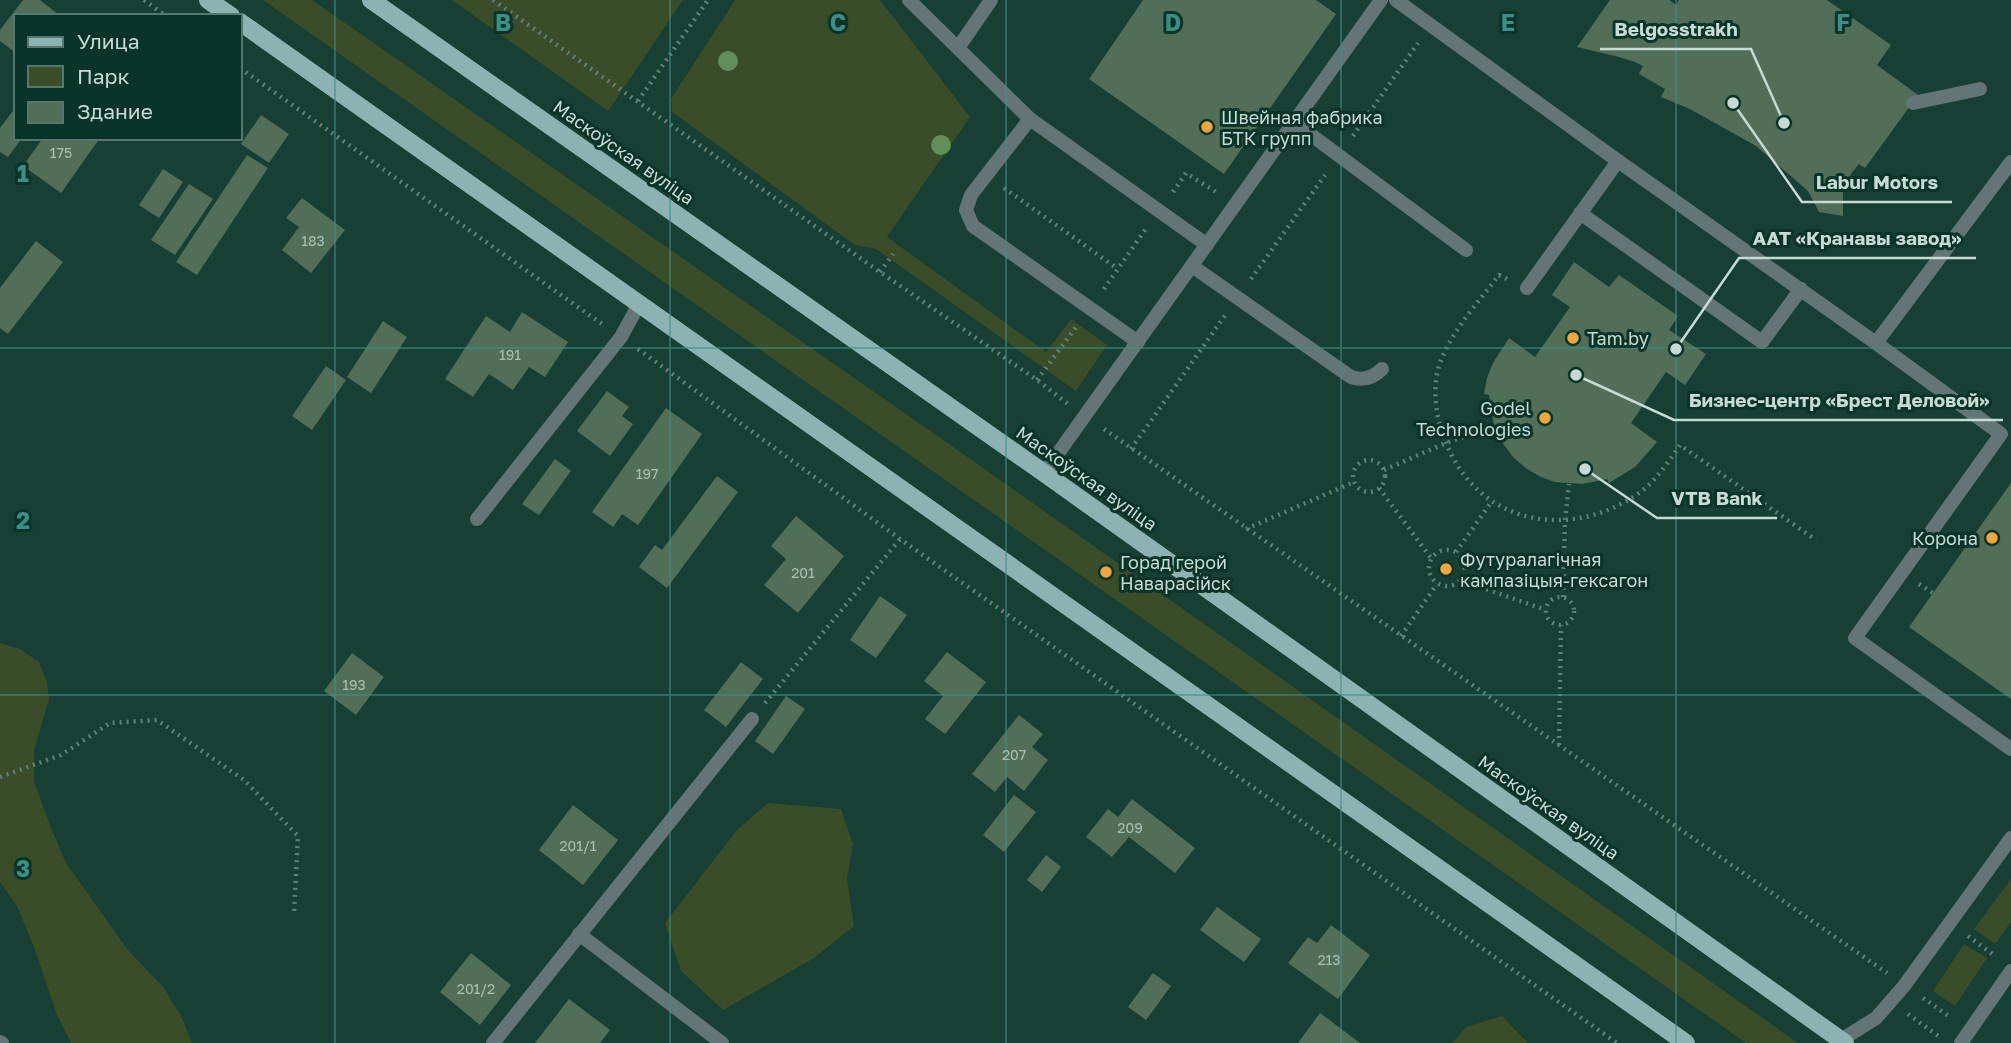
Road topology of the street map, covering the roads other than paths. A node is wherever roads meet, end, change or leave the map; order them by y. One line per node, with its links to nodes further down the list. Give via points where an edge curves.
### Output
1 (208, 0): 7 (main road)
2 (371, 0): 26 (main road, Маскоўская вуліца)
3 (909, 0): 9 (lane)
4 (991, 0): 9 (lane)
5 (1381, 0): 13 (lane)
6 (1395, 0): 14 (lane)
7 (228, 14)
8 (242, 23): 22 (main road)
9 (958, 48): 12 (lane)
10 (1980, 89): 11 (lane)
11 (1913, 103)
12 (1030, 119): 17 (lane); 23 (lane, via 968,202 972,226)
13 (1295, 122): 17 (lane); 18 (lane)
14 (1618, 161): 16 (lane); 21 (lane)
15 (2011, 162): 24 (lane)
16 (1580, 213): 20 (lane); 21 (lane, via 1762,342)
17 (1207, 245): 19 (lane)
18 (1466, 250)
19 (1192, 266): 23 (lane); 25 (lane, via 1351,377 1364,379)
20 (1527, 288)
21 (1801, 289): 24 (lane)
22 (639, 304): 27 (lane, via 621,337); 37 (main road)
23 (1138, 342): 26 (lane)
24 (1876, 343): 29 (lane, via 2001,434 1855,638)
25 (1382, 369)
26 (1044, 473): 34 (main road, Маскоўская вуліца)
27 (477, 519)
28 (752, 719): 31 (lane)
29 (2011, 749)
30 (2011, 838): 34 (lane, via 1908,988)
31 (579, 934): 35 (lane); 36 (lane)
32 (2011, 971): 33 (lane)
33 (1965, 1037)
34 (1843, 1042)
35 (493, 1043)
36 (722, 1043)
37 (1686, 1043)

